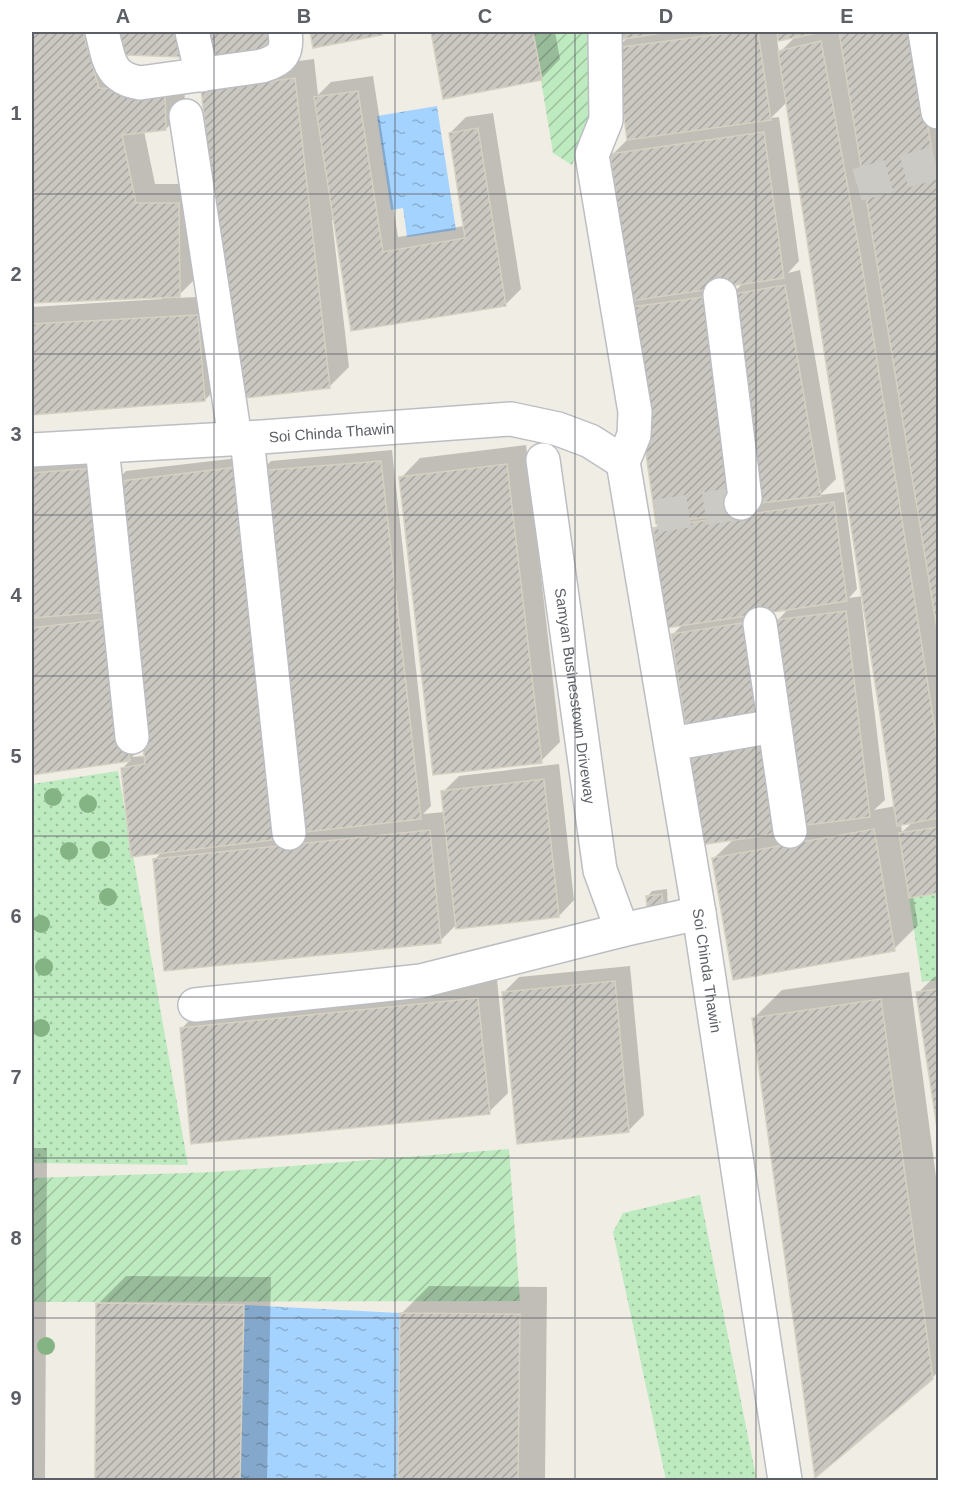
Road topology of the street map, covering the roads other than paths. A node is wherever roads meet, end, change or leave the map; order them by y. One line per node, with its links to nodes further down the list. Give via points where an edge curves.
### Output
1 (102, 32): 6 (street, via 112,69 128,81)
2 (192, 32): 6 (street)
3 (285, 32): 6 (street, via 284,51 277,62)
4 (605, 32): 14 (street, via 606,120 592,155 635,412 634,435)
5 (925, 32): 7 (street)
6 (202, 75)
7 (939, 112)
8 (186, 116): 10 (street)
9 (720, 295): 15 (street, via 744,498)
10 (241, 438): 11 (street, Soi Chinda Thawin); 14 (street, Soi Chinda Thawin, via 511,419 591,441); 21 (street)
11 (102, 447): 12 (street, Soi Chinda Thawin); 18 (street)
12 (32, 450)
13 (543, 460): 23 (street, Samyan Businesstown Driveway, via 600,870)
14 (623, 462): 19 (street, Soi Chinda Thawin, via 644,518)
15 (741, 503)
16 (760, 624): 17 (street)
17 (774, 726): 19 (street); 20 (street)
18 (132, 736)
19 (671, 744): 22 (street, Soi Chinda Thawin)
20 (790, 831)
21 (290, 833)
22 (699, 913): 23 (street); 25 (street, Soi Chinda Thawin)
23 (622, 930): 24 (street, via 421,981)
24 (195, 1005)
25 (785, 1480)

